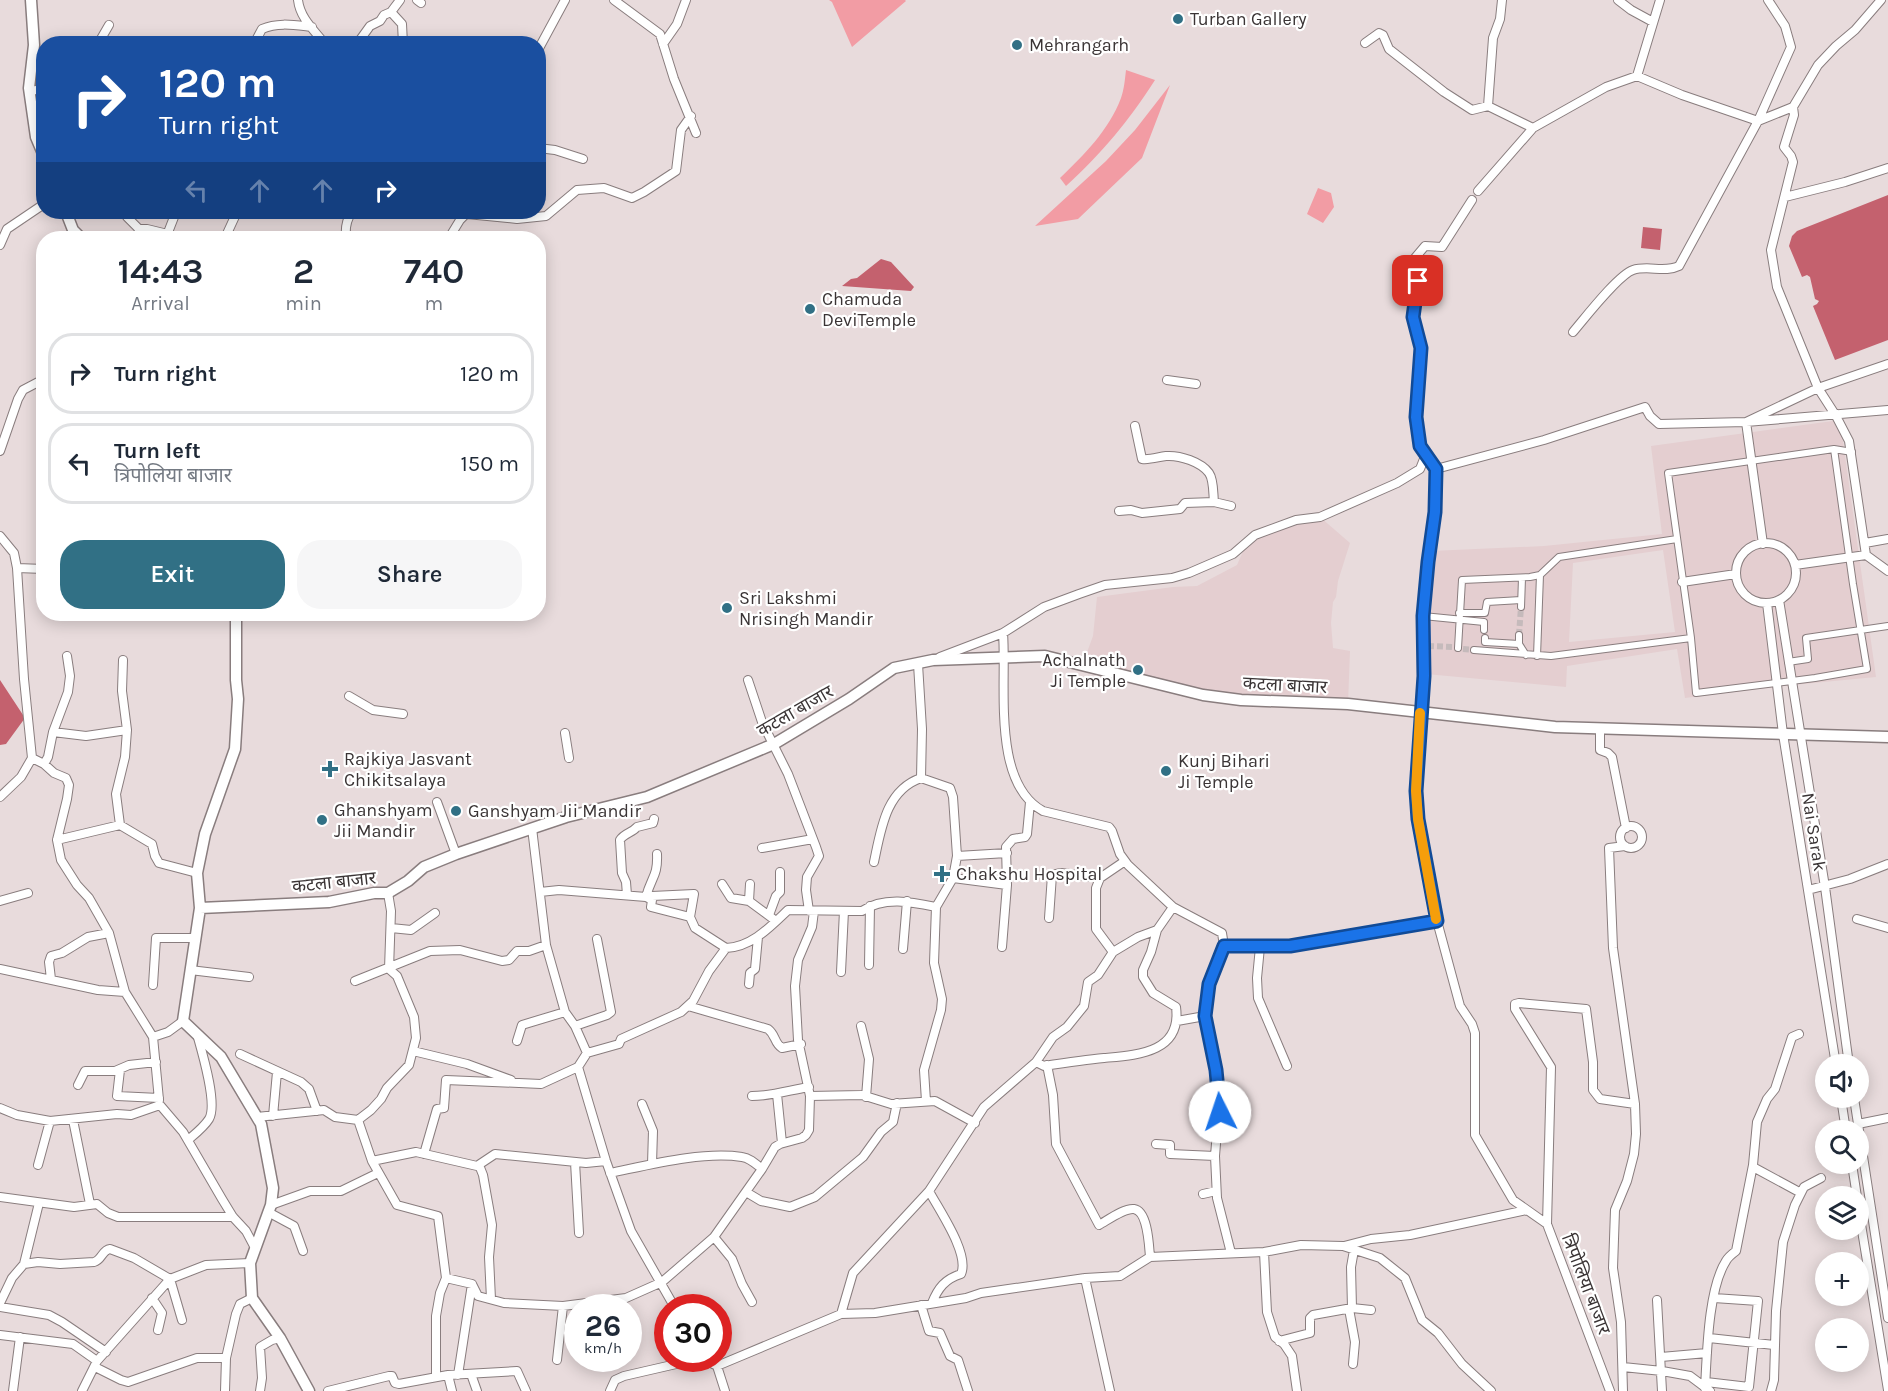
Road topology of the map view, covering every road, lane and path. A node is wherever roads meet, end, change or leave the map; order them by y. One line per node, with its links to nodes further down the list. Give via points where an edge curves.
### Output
1 (31, 0): 26 (street, via 34,45)
2 (298, 0): 15 (street, via 299,10)
3 (400, 0): 12 (street)
4 (565, 0): 21 (street)
5 (614, 0): 23 (street, via 658,32)
6 (686, 0): 23 (street, via 677,24)
7 (1502, 0): 27 (street, via 1493,38)
8 (1618, 0): 13 (street)
9 (1660, 0): 13 (street)
10 (1768, 0): 30 (street, via 1785,26 1791,47)
11 (1881, 0): 28 (street, via 1818,65)
12 (391, 12): 19 (street); 20 (street, via 402,24)
13 (1653, 22): 24 (street)
14 (109, 25): 16 (street)
15 (312, 27): 17 (street, via 268,26 261,28); 18 (street)
16 (103, 36)
17 (258, 36)
18 (319, 36)
19 (363, 36)
20 (403, 36)
21 (546, 36)
22 (1365, 43): 27 (street, via 1379,33 1383,35 1389,48 1444,92 1473,110)
23 (663, 44): 29 (street)
24 (1637, 76): 30 (street); 31 (street, via 1606,87)
25 (36, 90): 26 (street)
26 (29, 91): 33 (street)
27 (1488, 106): 31 (street)
28 (1793, 107): 30 (street); 38 (street, via 1784,147 1793,162)
29 (691, 116): 32 (street); 41 (street, via 681,130 676,171 632,198 604,188 578,190)
30 (1758, 120): 46 (street, via 1679,266 1630,270)
31 (1533, 128): 37 (street)
32 (696, 133)
33 (36, 138)
34 (546, 149): 35 (street)
35 (583, 159)
36 (1888, 168): 38 (street)
37 (1478, 191)
38 (1785, 197): 51 (street, via 1771,250 1777,288)
39 (1472, 200): 59 (street, via 1442,248 1425,246 1409,264 1418,281 1413,317 1421,348 1416,417 1420,446)
40 (36, 209): 45 (street, via 7,229)
41 (546, 216)
42 (129, 219): 43 (street)
43 (139, 229): 44 (street)
44 (154, 231)
45 (0, 245)
46 (1573, 332)
47 (1888, 363): 51 (street)
48 (1167, 380): 50 (street)
49 (36, 383): 57 (street, via 23,390 18,399)
50 (1196, 384)
51 (1818, 388): 53 (street); 54 (street)
52 (1888, 410): 53 (street)
53 (1836, 416): 54 (street); 58 (street)
54 (1746, 423): 60 (street); 61 (street, via 1659,424 1645,407)
55 (1135, 426): 62 (street, via 1142,459 1175,456 1190,460 1208,472)
56 (1834, 449): 58 (street); 60 (street); 71 (street)
57 (0, 451)
58 (1852, 452): 68 (street)
59 (1426, 454): 61 (street); 89 (street, via 1420,469 1397,483 1320,517 1296,520 1255,535 1233,554 1189,573 1098,587 1044,607)
60 (1752, 462): 66 (street, via 1668,472); 69 (street)
61 (1436, 469): 83 (street, त्रिपोलिया बाजार)
62 (1214, 502): 63 (street); 64 (street, via 1184,503 1180,509 1146,513)
63 (1231, 506)
64 (1119, 511)
65 (0, 536): 73 (street, via 14,553)
66 (1677, 539): 77 (street, via 1559,556); 79 (street)
67 (1888, 539): 68 (street)
68 (1864, 543): 70 (street)
69 (1763, 544): 72 (street, via 1779,546); 76 (street, via 1741,557)
70 (1866, 555): 71 (street); 75 (street)
71 (1850, 556): 72 (street); 88 (street)
72 (1795, 565): 80 (street, via 1795,582)
73 (17, 568): 74 (street); 117 (street)
74 (36, 569)
75 (1888, 571)
76 (1737, 574): 79 (street); 81 (street, via 1748,597)
77 (1540, 575): 78 (street); 97 (street)
78 (1522, 578): 82 (street, via 1521,604 1487,603); 84 (street, via 1462,580)
79 (1682, 582): 91 (street)
80 (1779, 600): 81 (street); 101 (street)
81 (1767, 603): 105 (street, Nai Sarak)
82 (1485, 614): 84 (street); 86 (street)
83 (1423, 616): 84 (street); 107 (street, त्रिपोलिया बाजार, via 1427,645)
84 (1459, 617): 86 (street); 93 (street)
85 (236, 621): 140 (street, via 236,749 205,834)
86 (1484, 622): 92 (street, via 1485,642)
87 (1888, 626): 88 (street)
88 (1861, 630): 101 (street, via 1806,638 1808,659); 104 (street, via 1867,669)
89 (1003, 633): 98 (street); 100 (street)
90 (1519, 634): 92 (street)
91 (1691, 638): 97 (street); 105 (street, via 1696,693)
92 (1519, 644): 95 (street)
93 (1459, 648)
94 (1474, 650): 95 (street)
95 (1526, 655): 97 (street)
96 (67, 656): 111 (street, via 68,692)
97 (1537, 656)
98 (1005, 659): 100 (street, कटला बाजार); 107 (street, कटला बाजार, via 1045,656 1232,699 1348,704); 123 (street, via 1005,738 1017,782)
99 (123, 660): 110 (street)
100 (933, 660): 102 (street, कटला बाजार)
101 (1788, 662): 104 (street)
102 (918, 664): 116 (street, कटला बाजार, via 894,668); 120 (street)
103 (748, 680): 116 (street)
104 (1791, 680): 105 (street); 114 (street)
105 (1777, 682): 113 (street, Nai Sarak)
106 (349, 696): 108 (street, via 369,709)
107 (1420, 712): 109 (street, कटला बाजार); 168 (street, त्रिपोलिया बाजार, via 1417,810)
108 (403, 714)
109 (1600, 728): 113 (street, कटला बाजार); 127 (street, via 1600,750 1612,757)
110 (127, 730): 111 (street, via 86,736); 125 (street, via 116,794)
111 (53, 732): 119 (street)
112 (565, 733): 118 (street)
113 (1783, 734): 114 (street, कटला बाजार); 147 (street, Nai Sarak)
114 (1800, 735): 115 (street, कटला बाजार); 146 (street)
115 (1888, 737)
116 (774, 744): 126 (street, कटला बाजार, via 647,797); 128 (street)
117 (32, 758): 119 (street); 121 (street, via 21,777)
118 (569, 758)
119 (44, 764): 129 (street, via 66,778 69,785)
120 (921, 778): 135 (street, via 950,788); 137 (street, via 910,782 896,796 882,823)
121 (0, 797)
122 (437, 802): 132 (street)
123 (1030, 802): 134 (street, via 1027,834 1010,841); 136 (street, via 1043,811 1109,827)
124 (654, 819): 151 (street, via 620,840)
125 (120, 825): 129 (street); 140 (street, via 152,844 159,863)
126 (532, 828): 132 (street, कटला बाजार); 148 (street)
127 (1626, 828): 130 (street, via 1620,836); 130 (street, via 1636,828 1641,837 1637,846)
128 (813, 839): 131 (street); 160 (street, via 819,856 807,877)
129 (57, 840): 172 (street, via 61,860)
130 (1625, 846): 229 (street, via 1609,848 1611,916)
131 (762, 848)
132 (456, 854): 150 (street, कटला बाजार, via 424,867)
133 (657, 854): 152 (street)
134 (1006, 854): 135 (street); 145 (street)
135 (957, 856): 141 (street)
136 (1125, 861): 142 (street); 157 (street)
137 (874, 862)
138 (1888, 864): 146 (street)
139 (780, 872): 163 (street, via 780,892)
140 (197, 873): 158 (street)
141 (953, 878): 145 (street); 159 (street)
142 (1100, 878): 165 (street, via 1052,875); 182 (street, via 1095,926)
143 (722, 884): 153 (street, via 731,898)
144 (750, 884): 153 (street)
145 (1007, 885): 179 (street)
146 (1825, 887): 147 (street); 210 (street)
147 (1808, 890): 209 (street, Nai Sarak)
148 (540, 892): 151 (street); 176 (street)
149 (28, 893): 155 (street)
150 (388, 893): 158 (street, कटला बाजार, via 329,902); 169 (street)
151 (627, 895): 152 (street)
152 (649, 899): 164 (street, via 651,907); 164 (street, via 694,894)
153 (749, 901): 163 (street)
154 (906, 901): 156 (street); 159 (street); 181 (street)
155 (0, 902)
156 (870, 906): 161 (street, via 862,911); 183 (street)
157 (1173, 907): 171 (street); 177 (street, via 1222,933)
158 (200, 908): 174 (street)
159 (936, 908): 226 (street, via 934,963 942,999 924,1070)
160 (811, 911): 161 (street); 167 (street, via 788,910); 205 (street, via 812,927 795,975)
161 (844, 911): 187 (street)
162 (435, 913): 169 (street, via 411,930)
163 (769, 915): 167 (street)
164 (690, 917): 180 (street, via 695,928)
165 (1049, 918)
166 (1857, 919): 170 (street)
167 (776, 921): 173 (street)
168 (1437, 921): 178 (street, via 1290,946); 266 (street, त्रिपोलिया बाजार, via 1460,1006 1475,1033 1475,1135 1513,1200)
169 (391, 928): 185 (street)
170 (1888, 928)
171 (1157, 930): 182 (street); 198 (street, via 1143,977 1153,993 1175,1005)
172 (109, 933): 189 (street, via 88,937 51,956); 193 (street)
173 (758, 937): 180 (street); 191 (street, via 756,969 750,973)
174 (194, 938): 186 (street); 192 (street, via 156,938)
175 (597, 939): 199 (street, via 611,1012)
176 (546, 945): 185 (street, via 517,951 509,960 502,961 460,950 430,951); 195 (street)
177 (1224, 946): 178 (street); 196 (street, via 1209,984)
178 (1260, 946): 214 (street, via 1257,989)
179 (1002, 947)
180 (726, 948): 194 (street)
181 (903, 949)
182 (1113, 952): 212 (street, via 1098,975 1088,982 1084,1006 1053,1037)
183 (869, 965)
184 (0, 969): 189 (street)
185 (389, 969): 190 (street); 206 (street, via 397,976 414,1017)
186 (190, 970): 188 (street); 197 (street)
187 (841, 972)
188 (249, 977)
189 (51, 979): 193 (street)
190 (355, 981)
191 (749, 984)
192 (153, 985)
193 (125, 992): 203 (street)
194 (688, 1006): 205 (street, via 768,1029 782,1048); 207 (street, via 621,1038 619,1044)
195 (565, 1012): 199 (street); 204 (street, via 522,1025)
196 (1205, 1016): 198 (street); 244 (street, via 1220,1094)
197 (183, 1021): 201 (street); 203 (street)
198 (1177, 1021): 213 (street, via 1171,1037 1149,1052)
199 (574, 1026): 207 (street)
200 (861, 1026): 224 (street, via 869,1059)
201 (196, 1033): 233 (street, via 221,1057); 240 (street, via 207,1069 211,1109 209,1120)
202 (1799, 1034): 251 (street, via 1792,1037 1775,1089 1757,1122)
203 (153, 1037): 211 (street)
204 (517, 1041)
205 (801, 1044): 220 (street)
206 (413, 1051): 218 (street, via 467,1064); 236 (street, via 409,1065)
207 (587, 1053): 215 (street)
208 (240, 1054): 217 (street)
209 (1834, 1054)
210 (1848, 1054)
211 (156, 1062): 216 (street, via 132,1064); 225 (street)
212 (1036, 1062): 213 (street); 238 (street, via 984,1107)
213 (1047, 1065): 278 (street, via 1056,1144 1071,1174 1099,1225 1126,1210 1139,1212 1146,1228)
214 (1287, 1066)
215 (578, 1067): 218 (street, via 541,1084); 246 (street)
216 (120, 1070): 219 (street, via 85,1071); 225 (street, via 117,1096)
217 (277, 1072): 231 (street, via 309,1089); 232 (street)
218 (518, 1083): 243 (street, via 446,1080 444,1108 437,1109)
219 (78, 1085)
220 (809, 1087): 221 (street); 223 (street)
221 (777, 1094): 222 (street); 241 (street)
222 (752, 1096)
223 (810, 1096): 224 (street); 241 (street, via 806,1136)
224 (866, 1097): 227 (street)
225 (160, 1101): 235 (street, via 131,1115); 240 (street)
226 (926, 1101): 227 (street); 238 (street, via 935,1101)
227 (897, 1103): 259 (street, via 893,1122 863,1157 815,1197 790,1207 761,1201)
228 (642, 1104): 248 (street, via 653,1131)
229 (1635, 1104): 268 (street, via 1600,1100 1593,1090 1586,1009 1515,1004 1551,1067); 319 (street, via 1634,1154 1615,1210 1613,1250)
230 (0, 1108): 237 (street)
231 (317, 1111): 232 (street); 236 (street)
232 (273, 1116): 233 (street)
233 (257, 1117): 265 (street, via 273,1188)
234 (1888, 1118): 239 (street)
235 (73, 1120): 237 (street); 264 (street)
236 (358, 1120): 245 (street)
237 (50, 1121): 249 (street)
238 (975, 1122): 257 (street)
239 (1869, 1122)
240 (188, 1140): 267 (street)
241 (782, 1143): 252 (street)
242 (1156, 1144): 244 (street, via 1170,1145 1170,1154)
243 (424, 1154): 245 (street, via 416,1152); 250 (street)
244 (1215, 1156): 258 (street)
245 (372, 1161): 253 (street)
246 (606, 1161): 247 (street); 254 (street)
247 (575, 1162): 250 (street, via 495,1154); 269 (street)
248 (652, 1164): 252 (street, via 716,1156 744,1157); 254 (street)
249 (38, 1165)
250 (479, 1165): 290 (street, via 492,1225)
251 (1752, 1167): 260 (street); 289 (street, via 1736,1251 1726,1259)
252 (762, 1168): 259 (street)
253 (378, 1173): 265 (street, via 341,1191 310,1191); 281 (street, via 397,1205 438,1216)
254 (610, 1173): 284 (street, via 631,1231)
255 (1866, 1174): 300 (street)
256 (1821, 1178): 260 (street)
257 (929, 1191): 293 (street, via 963,1262 961,1274 947,1280); 299 (street, via 853,1273)
258 (1216, 1191): 261 (street); 276 (street)
259 (746, 1192): 270 (street)
260 (1801, 1193): 310 (street, via 1783,1242)
261 (1203, 1194)
262 (0, 1197): 263 (street)
263 (39, 1203): 264 (street, via 74,1207); 280 (street)
264 (90, 1204): 267 (street, via 118,1217)
265 (270, 1209): 273 (street); 275 (street, via 294,1226)
266 (1527, 1210): 268 (street, त्रिपोलिया बाजार); 272 (street)
267 (233, 1217): 273 (street)
268 (1547, 1224): 345 (street, त्रिपोलिया बाजार)
269 (579, 1233)
270 (714, 1237): 284 (street); 292 (street, via 732,1259)
271 (1864, 1240): 301 (street)
272 (1343, 1246): 274 (street); 277 (street, via 1301,1245)
273 (255, 1248): 279 (street)
274 (1354, 1250): 297 (street); 344 (street, via 1380,1258 1405,1278 1422,1320)
275 (303, 1251)
276 (1231, 1252): 277 (street); 278 (street)
277 (1264, 1252): 308 (street, via 1267,1312)
278 (1150, 1257): 282 (street, via 1120,1276)
279 (250, 1263): 283 (street, via 206,1265); 288 (street)
280 (24, 1264): 283 (street, via 94,1262 110,1249); 294 (street, via 12,1278)
281 (446, 1278): 285 (street); 326 (street, via 436,1316)
282 (1085, 1278): 293 (street); 342 (street)
283 (170, 1279): 287 (street); 302 (street)
284 (662, 1282): 286 (street); 296 (street, via 626,1298)
285 (472, 1284): 290 (street, via 478,1296); 325 (street)
286 (668, 1294)
287 (152, 1298): 303 (street, via 162,1313); 311 (street)
288 (252, 1298): 306 (street); 314 (street, via 240,1304)
289 (1714, 1298): 307 (street); 309 (street, via 1758,1301)
290 (491, 1299): 296 (street)
291 (1657, 1300): 313 (street)
292 (752, 1302)
293 (932, 1303): 295 (street)
294 (0, 1305): 311 (street, via 49,1315)
295 (921, 1305): 299 (street); 341 (street, via 929,1331 940,1333 950,1356 958,1360)
296 (563, 1306): 315 (street)
297 (1350, 1309): 298 (street); 308 (street, via 1313,1315 1310,1334); 318 (street, via 1355,1342)
298 (1371, 1310)
299 (841, 1314): 316 (street)
300 (1888, 1316): 301 (street)
301 (1876, 1317): 329 (street)
302 (182, 1320)
303 (158, 1330)
304 (0, 1335): 305 (street)
305 (20, 1336): 317 (street, via 73,1344); 330 (street)
306 (280, 1338): 333 (street, via 261,1347); 334 (street)
307 (1709, 1338): 309 (street); 312 (street)
308 (1279, 1341): 343 (street, via 1292,1356)
309 (1755, 1342): 310 (street); 328 (street, via 1749,1387)
310 (1774, 1345): 348 (street)
311 (106, 1352): 317 (street)
312 (1707, 1353): 313 (street); 328 (street)
313 (1662, 1357): 321 (street)
314 (226, 1358): 317 (street, via 197,1358 128,1382); 332 (street)
315 (557, 1360)
316 (732, 1360)
317 (96, 1364): 331 (street)
318 (1353, 1364)
319 (1623, 1367): 321 (street); 346 (street)
320 (654, 1369): 339 (street, via 615,1380)
321 (1662, 1371): 328 (street, via 1690,1376); 347 (street)
322 (719, 1372): 340 (street)
323 (471, 1374): 325 (street); 337 (street); 338 (street, via 517,1371)
324 (448, 1375): 325 (street); 326 (street); 336 (street)
325 (458, 1375)
326 (436, 1377): 327 (street)
327 (414, 1387): 335 (street, via 396,1384 389,1376)
328 (1707, 1387)
329 (1888, 1390)
330 (13, 1391)
331 (82, 1391)
332 (225, 1391)
333 (260, 1391)
334 (309, 1391)
335 (328, 1391)
336 (452, 1391)
337 (477, 1391)
338 (526, 1391)
339 (610, 1391)
340 (725, 1391)
341 (968, 1391)
342 (1110, 1391)
343 (1298, 1391)
344 (1491, 1391)
345 (1610, 1391)
346 (1623, 1391)
347 (1662, 1391)
348 (1771, 1391)

